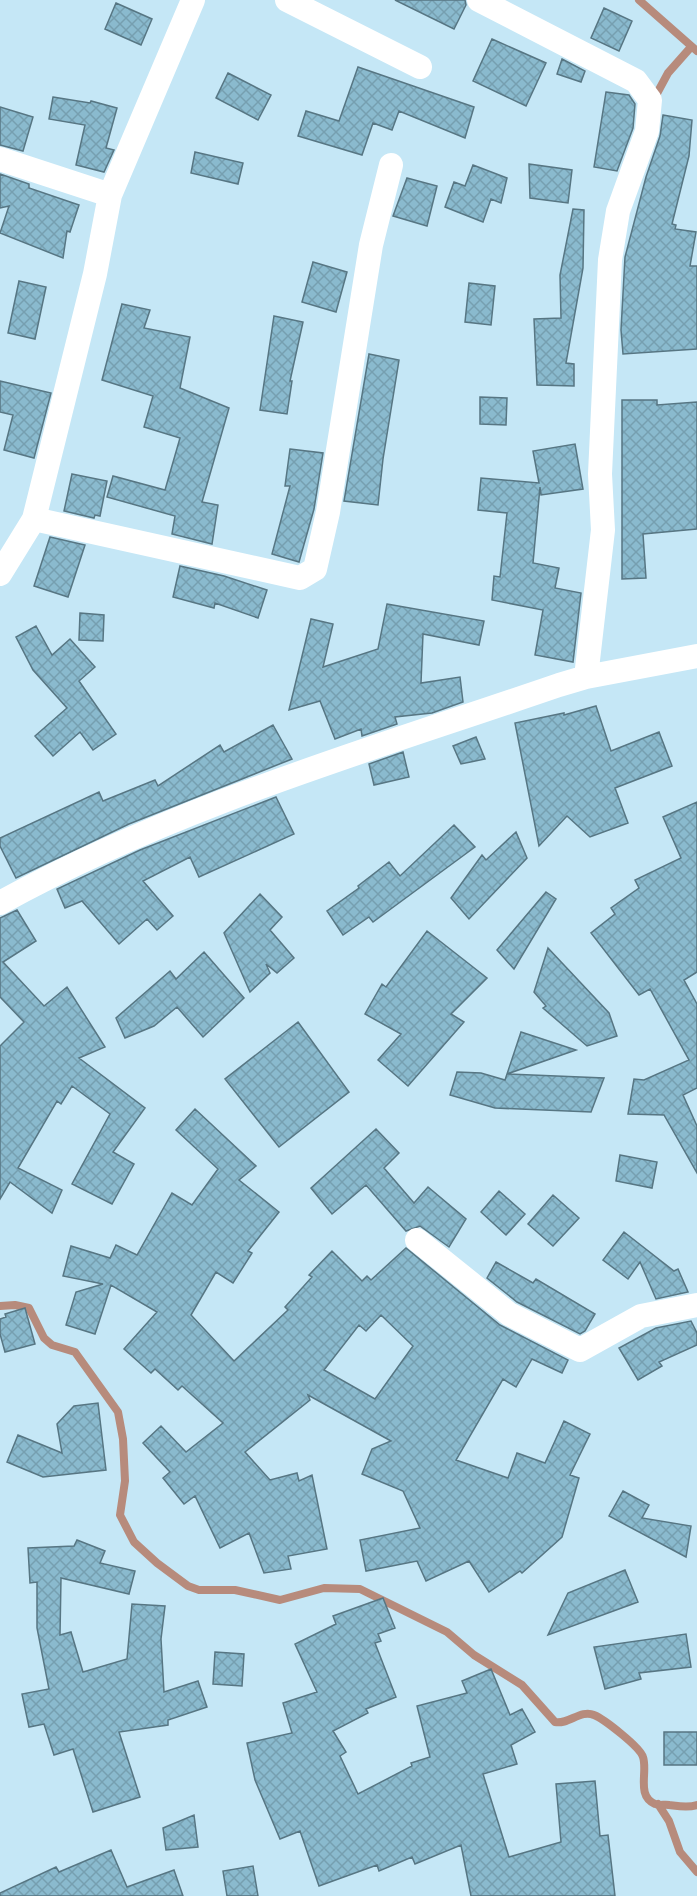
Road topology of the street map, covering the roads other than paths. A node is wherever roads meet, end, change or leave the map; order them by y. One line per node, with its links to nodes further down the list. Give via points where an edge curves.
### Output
1 (192, 0): 7 (street)
2 (287, 0): 4 (street)
3 (479, 0): 11 (street, via 636,81 650,100 647,131 618,211 610,260 600,474 603,530)
4 (420, 68)
5 (0, 159): 7 (street)
6 (391, 165): 8 (street, via 371,245 328,512 315,568 300,578)
7 (110, 195): 8 (street, via 95,274)
8 (34, 519): 9 (street)
9 (0, 574)
10 (697, 656): 11 (street)
11 (586, 677): 12 (street, via 177,818 89,856)
12 (0, 903)
13 (417, 1240): 14 (street, via 509,1314 580,1350 641,1316)
14 (697, 1305)

